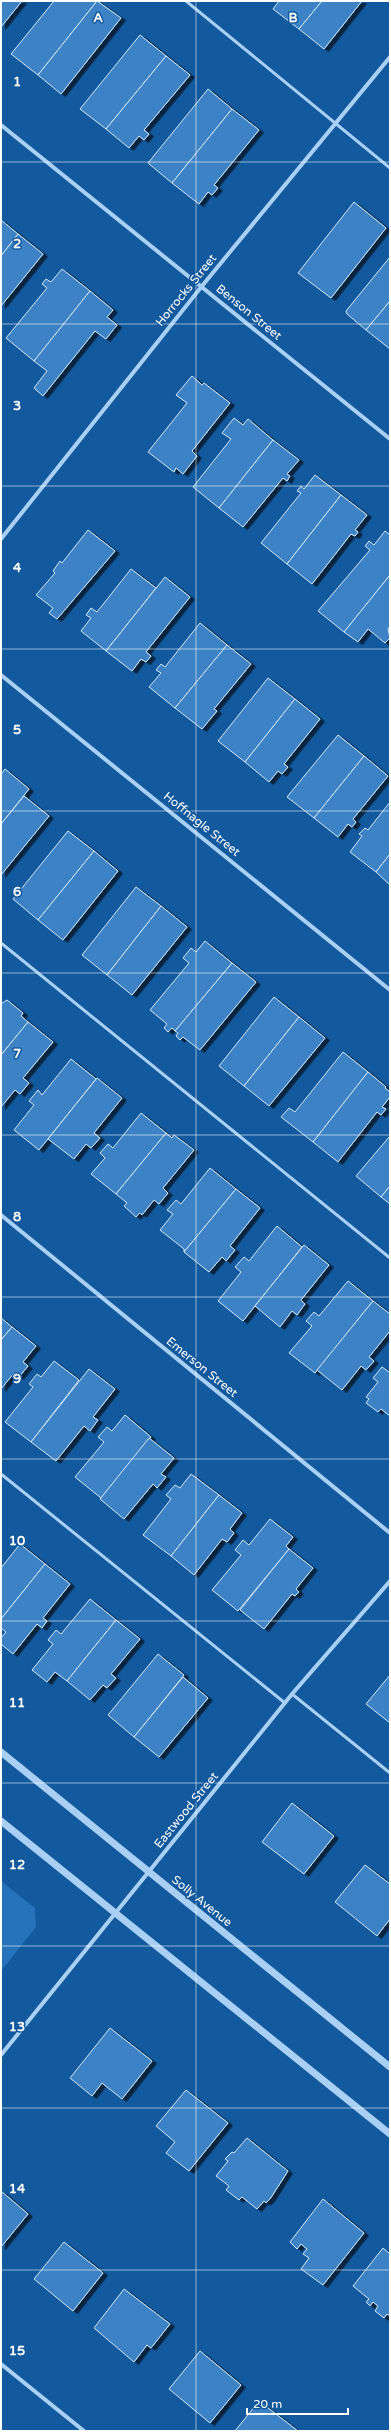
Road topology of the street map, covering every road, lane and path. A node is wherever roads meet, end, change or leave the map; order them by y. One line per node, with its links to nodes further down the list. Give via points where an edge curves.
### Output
1 (186, 1): 3 (lane)
2 (390, 57): 3 (street, Horrocks Street)
3 (336, 124): 5 (lane); 6 (street, Horrocks Street)
4 (1, 125): 6 (street, Benson Street)
5 (390, 168)
6 (202, 286): 7 (street, Benson Street); 8 (street, Horrocks Street)
7 (390, 439)
8 (1, 539)
9 (1, 675): 11 (street, Hoffnagle Street)
10 (1, 943): 13 (lane)
11 (390, 990)
12 (1, 1215): 15 (street, Emerson Street)
13 (390, 1258)
14 (1, 1474): 18 (lane)
15 (390, 1533)
16 (390, 1580): 17 (street, Eastwood Street)
17 (292, 1694): 18 (street, Eastwood Street); 20 (lane)
18 (285, 1703): 22 (street, Eastwood Street)
19 (1, 1752): 22 (street, Solly Avenue)
20 (390, 1773)
21 (1, 1821): 23 (street)
22 (149, 1872): 23 (street, Eastwood Street); 25 (street, Solly Avenue)
23 (116, 1913): 24 (street, Eastwood Street); 26 (street)
24 (1, 2055)
25 (390, 2067)
26 (390, 2134)
27 (1, 2364): 28 (street)
28 (84, 2431)

